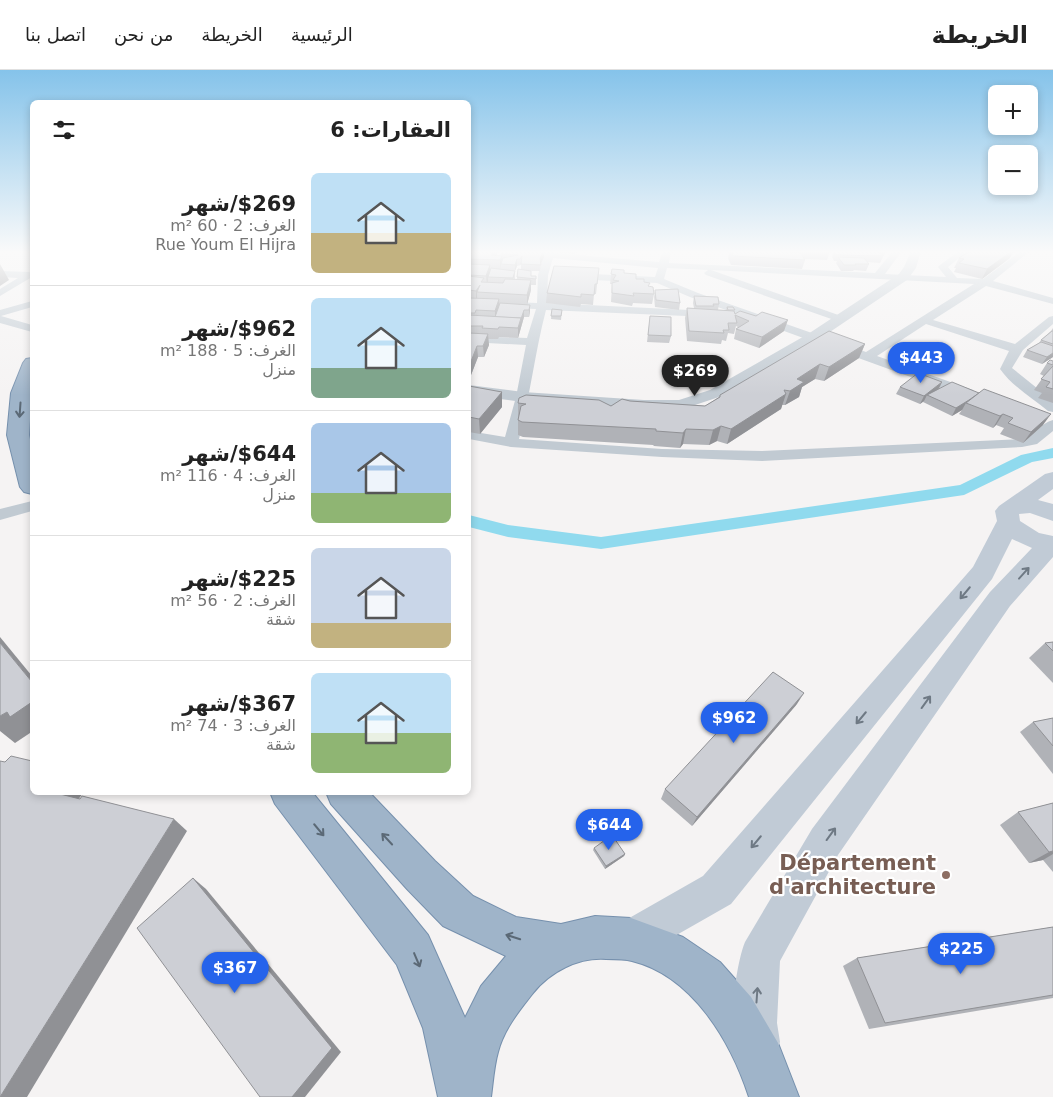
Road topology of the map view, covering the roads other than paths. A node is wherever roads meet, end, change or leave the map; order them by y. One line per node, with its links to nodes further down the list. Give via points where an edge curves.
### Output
1 (543, 299): 8 (street)
2 (705, 299): 10 (street)
3 (783, 299): 12 (street)
4 (870, 299): 12 (street)
5 (957, 299): 14 (street)
6 (471, 303): 8 (street)
7 (30, 304): 9 (street)
8 (542, 306): 10 (street); 18 (street)
9 (0, 312)
10 (754, 316): 16 (street)
11 (0, 319): 15 (street)
12 (840, 319): 16 (street)
13 (1053, 319): 19 (street)
14 (923, 320): 19 (street); 20 (street)
15 (30, 328)
16 (813, 337): 20 (street); 24 (street, via 716,393 680,404 644,405)
17 (471, 339): 18 (street)
18 (532, 342): 24 (street)
19 (1017, 349): 25 (street, via 1006,369)
20 (867, 356): 23 (street)
21 (30, 368): 30 (highway, one-way to 30, via 21,393 18,435)
22 (471, 390): 24 (street)
23 (979, 396)
24 (523, 397): 28 (street)
25 (1053, 408)
26 (1050, 421): 28 (street, via 1032,441 1022,443 762,456)
27 (471, 435): 28 (street)
28 (511, 444)
29 (1053, 479): 33 (main road)
30 (30, 480)
31 (30, 506): 32 (street)
32 (0, 514)
33 (1010, 515): 34 (main road, via 1026,506); 34 (main road, via 1025,536); 37 (main road, one-way to 37, via 983,572 716,890)
34 (1051, 525): 39 (main road, one-way to 34, via 755,1022 760,957 825,842)
35 (290, 795): 40 (highway, one-way to 40, via 413,950 446,1028)
36 (347, 795): 38 (highway, one-way to 36, via 513,938 458,911)
37 (630, 939): 38 (highway, via 595,937); 39 (highway, via 668,952 704,978 736,1013)
38 (561, 945): 40 (highway, via 526,967 496,1002 475,1048)
39 (768, 1079)
40 (464, 1097)

